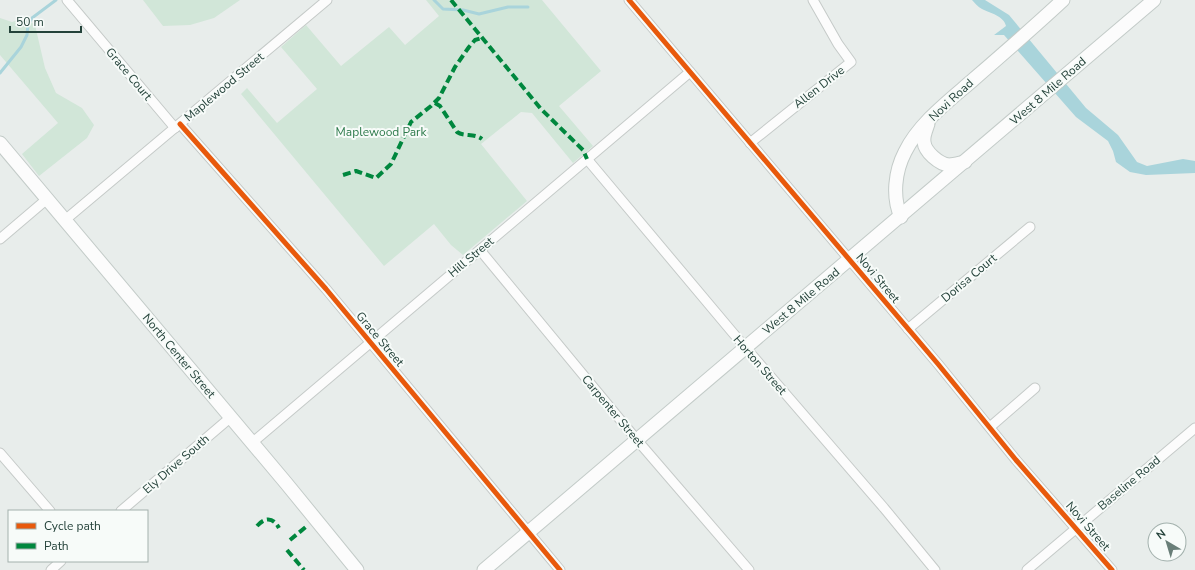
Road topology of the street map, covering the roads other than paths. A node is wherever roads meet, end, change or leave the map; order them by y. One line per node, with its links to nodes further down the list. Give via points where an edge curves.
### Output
1 (67, 0): 9 (street, Grace Court)
2 (327, 0): 9 (street, Maplewood Street)
3 (629, 0): 7 (street, Novi Street)
4 (813, 0): 11 (street, Allen Drive, via 851,62)
5 (1154, 0): 13 (main road, West 8 Mile Road)
6 (1058, 3): 8 (main road, Novi Road)
7 (690, 72): 11 (street, Novi Street); 12 (street, Hill Street)
8 (931, 119): 13 (main road, via 924,133 924,144 930,153 938,161 949,165); 15 (main road, Novi Road, via 904,152 898,170 895,195)
9 (177, 126): 16 (street, Maplewood Street); 22 (street, Grace Street, via 326,289)
10 (0, 142): 14 (main road, North Center Street)
11 (750, 142): 20 (street, Novi Street)
12 (587, 159): 19 (street, Hill Street); 23 (street, Horton Street)
13 (966, 161): 15 (main road, West 8 Mile Road)
14 (47, 199): 16 (main road, North Center Street); 18 (street)
15 (901, 217): 20 (main road, West 8 Mile Road)
16 (65, 220): 25 (main road, North Center Street)
17 (1030, 227): 21 (street, Dorisa Court)
18 (0, 239)
19 (480, 250): 22 (street, Hill Street); 28 (street, Carpenter Street)
20 (850, 260): 21 (street, Novi Street); 23 (main road, West 8 Mile Road)
21 (908, 329): 26 (street, Novi Street)
22 (369, 343): 29 (street, Hill Street); 34 (street, Grace Street)
23 (745, 348): 28 (main road, West 8 Mile Road); 41 (street, Horton Street)
24 (1035, 388): 26 (street)
25 (231, 417): 29 (main road, North Center Street); 32 (street, Ely Drive South)
26 (990, 427): 33 (street, Novi Street)
27 (1195, 428): 33 (street, Baseline Road)
28 (637, 440): 34 (main road, West 8 Mile Road); 40 (street, Carpenter Street)
29 (253, 442): 37 (main road, North Center Street)
30 (0, 453): 31 (street)
31 (49, 510)
32 (122, 510)
33 (1076, 527): 42 (street, Baseline Road); 43 (street, Novi Street)
34 (528, 533): 38 (main road, West 8 Mile Road); 39 (street, Grace Street)
35 (60, 562): 36 (street)
36 (51, 570)
37 (357, 570)
38 (484, 570)
39 (560, 570)
40 (749, 570)
41 (935, 570)
42 (1027, 570)
43 (1112, 570)

